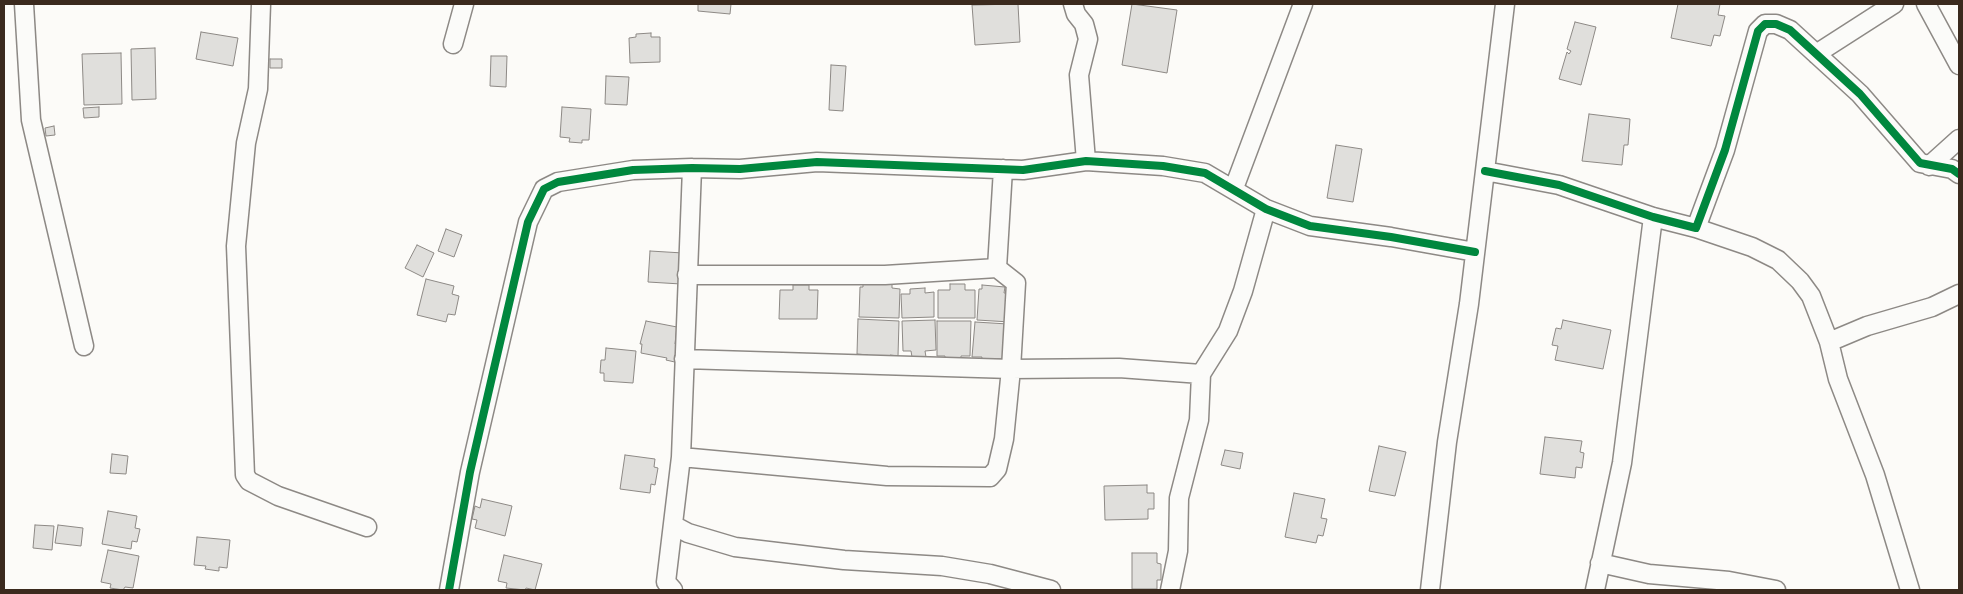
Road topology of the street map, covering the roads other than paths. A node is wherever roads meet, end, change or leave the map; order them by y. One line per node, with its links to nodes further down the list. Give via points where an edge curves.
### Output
1 (24, 4): 28 (street, via 31,120)
2 (261, 4): 34 (street, via 258,89 246,143 236,246 245,475 249,481 278,496)
3 (464, 4): 9 (street)
4 (1073, 4): 13 (street, via 1088,40 1079,75)
5 (1303, 4): 19 (street)
6 (1505, 4): 17 (street)
7 (1894, 4): 10 (street)
8 (1926, 4): 11 (street)
9 (453, 44)
10 (1816, 54): 14 (street, via 1860,94 1920,163); 22 (street, via 1790,30 1776,24 1765,24 1758,30 1725,150)
11 (1959, 65)
12 (1959, 139): 14 (street)
13 (1086, 161): 16 (street, via 1023,170); 19 (street, via 1205,172)
14 (1929, 166): 18 (street, via 1952,169)
15 (692, 168): 16 (street, via 740,169 825,162); 25 (street); 36 (street, via 633,170 558,182 544,190 528,222 470,472)
16 (1003, 169): 24 (street)
17 (1485, 171): 21 (street, via 1559,185); 23 (street)
18 (1959, 174)
19 (1234, 188): 20 (street)
20 (1266, 210): 23 (street, via 1310,226 1391,236); 31 (street, via 1228,331)
21 (1653, 217): 22 (street); 35 (street, via 1622,463)
22 (1696, 228): 27 (street, via 1752,247 1778,260 1810,296)
23 (1475, 252): 40 (street, via 1447,442)
24 (997, 268): 25 (street, via 885,275); 30 (street, via 1016,283)
25 (688, 275): 29 (street)
26 (1959, 294): 27 (street, via 1932,307 1867,326)
27 (1829, 342): 43 (street, via 1838,379 1876,475)
28 (84, 346)
29 (684, 359): 30 (street); 32 (street)
30 (1011, 369): 31 (street, via 1119,368); 32 (street, via 1004,439 997,469 990,477 887,476)
31 (1201, 374): 39 (street, via 1199,420 1179,498 1178,551)
32 (681, 457): 33 (street)
33 (673, 525): 37 (street, via 666,582); 38 (street, via 688,533 735,547 844,560 942,566 990,574)
34 (367, 527)
35 (1600, 562): 41 (street); 42 (street, via 1649,574 1729,581)
36 (449, 590)
37 (673, 590)
38 (1051, 590)
39 (1170, 590)
40 (1430, 590)
41 (1596, 590)
42 (1776, 590)
43 (1910, 590)

